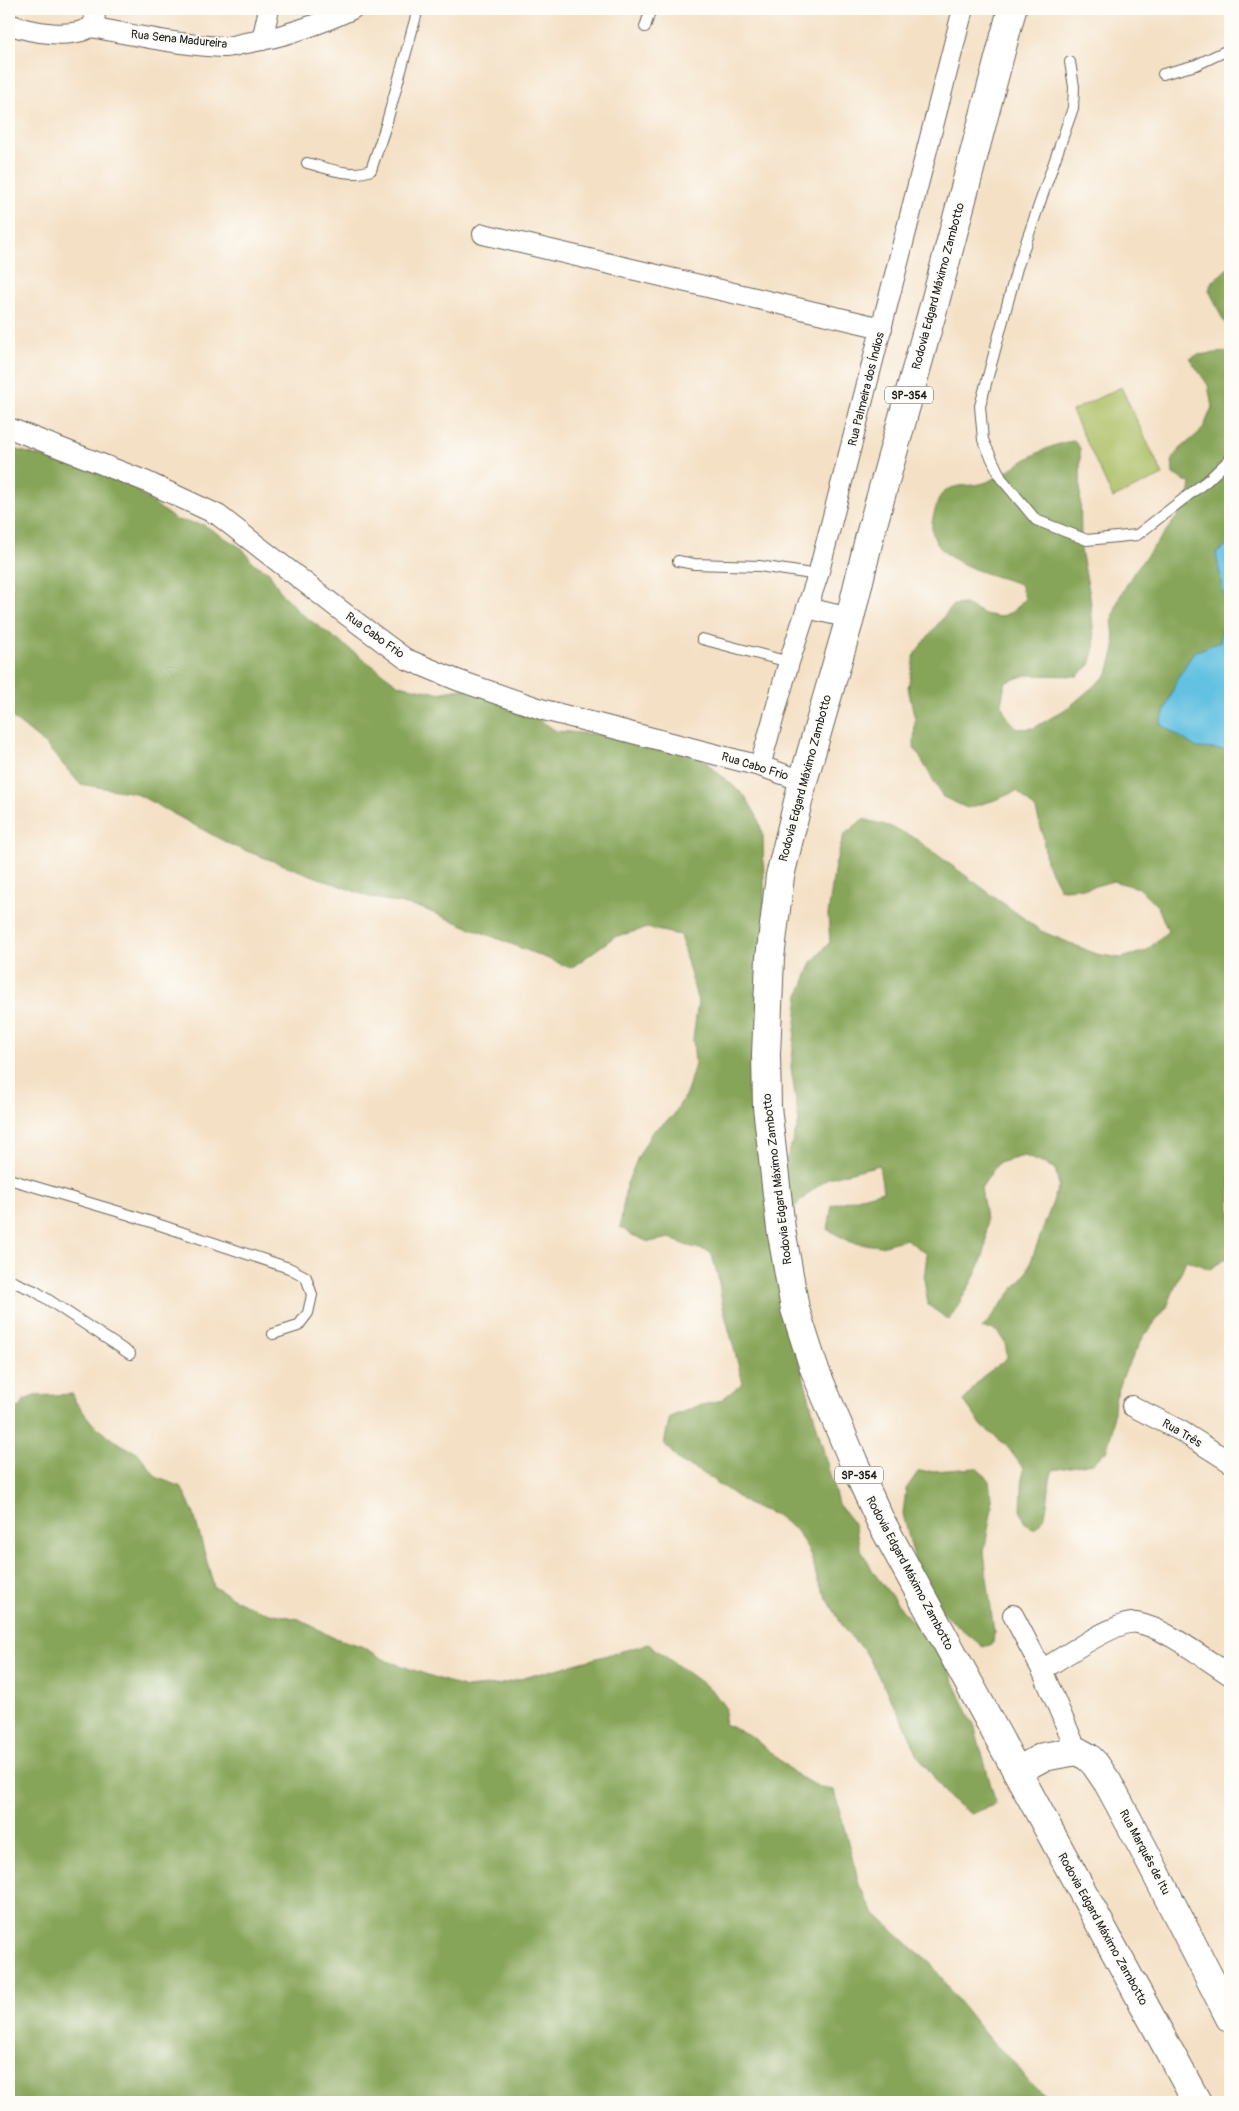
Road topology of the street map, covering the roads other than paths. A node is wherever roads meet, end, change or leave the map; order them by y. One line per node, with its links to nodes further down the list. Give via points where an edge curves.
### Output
1 (12, 9): 9 (street)
2 (269, 9): 11 (street)
3 (352, 9): 11 (street, Rua Sena Madureira, via 325,22)
4 (418, 9): 15 (lane, via 371,170 351,173)
5 (651, 9): 10 (lane)
6 (963, 9): 17 (street, Rua Palmeira dos Índios)
7 (1012, 9): 23 (main road, Rodovia Edgard Máximo Zambotto / SP-354)
8 (94, 14): 9 (street, via 80,31 37,33); 11 (street, Rua Sena Madureira, via 158,40 225,47)
9 (15, 27)
10 (645, 27)
11 (262, 40)
12 (1230, 49): 14 (lane, via 1196,65)
13 (1070, 62): 19 (lane, via 1073,108 1017,268 980,406 983,440 1001,478 1036,520 1087,540 1137,534 1208,480)
14 (1163, 74)
15 (307, 164)
16 (483, 234): 17 (street)
17 (882, 328): 21 (street, Rua Palmeira dos Índios)
18 (9, 428): 26 (street, Rua Cabo Frio, via 218,515 406,658 457,680 544,710)
19 (1230, 459)
20 (678, 561): 21 (lane, via 759,566)
21 (818, 575): 22 (street, Rua Palmeira dos Índios)
22 (807, 608): 23 (street); 25 (street, Rua Palmeira dos Índios)
23 (850, 618): 27 (main road, Rodovia Edgard Máximo Zambotto / SP-354)
24 (702, 639): 25 (lane)
25 (789, 662): 26 (street, Rua Palmeira dos Índios)
26 (760, 766): 27 (street, Rua Cabo Frio)
27 (803, 781): 38 (main road, Rodovia Edgard Máximo Zambotto / SP-354, via 780,876 770,958 766,1055 767,1108 794,1309 828,1402 880,1520)
28 (9, 1179): 30 (lane, via 130,1215 289,1268 306,1277 312,1295 308,1313 298,1326)
29 (9, 1280): 31 (lane, via 35,1291)
30 (273, 1334)
31 (130, 1354)
32 (1132, 1406): 33 (street, Rua Três, via 1181,1431)
33 (1230, 1462)
34 (1013, 1615): 35 (street)
35 (1042, 1670): 36 (street, via 1096,1637 1136,1622 1166,1634); 37 (street)
36 (1230, 1674)
37 (1077, 1751): 38 (main road, via 1043,1757); 39 (main road, Rua Marquês de Itu, via 1095,1764 1108,1783)
38 (1017, 1772): 40 (main road, Rodovia Edgard Máximo Zambotto / SP-354)
39 (1230, 2018)
40 (1197, 2102)

